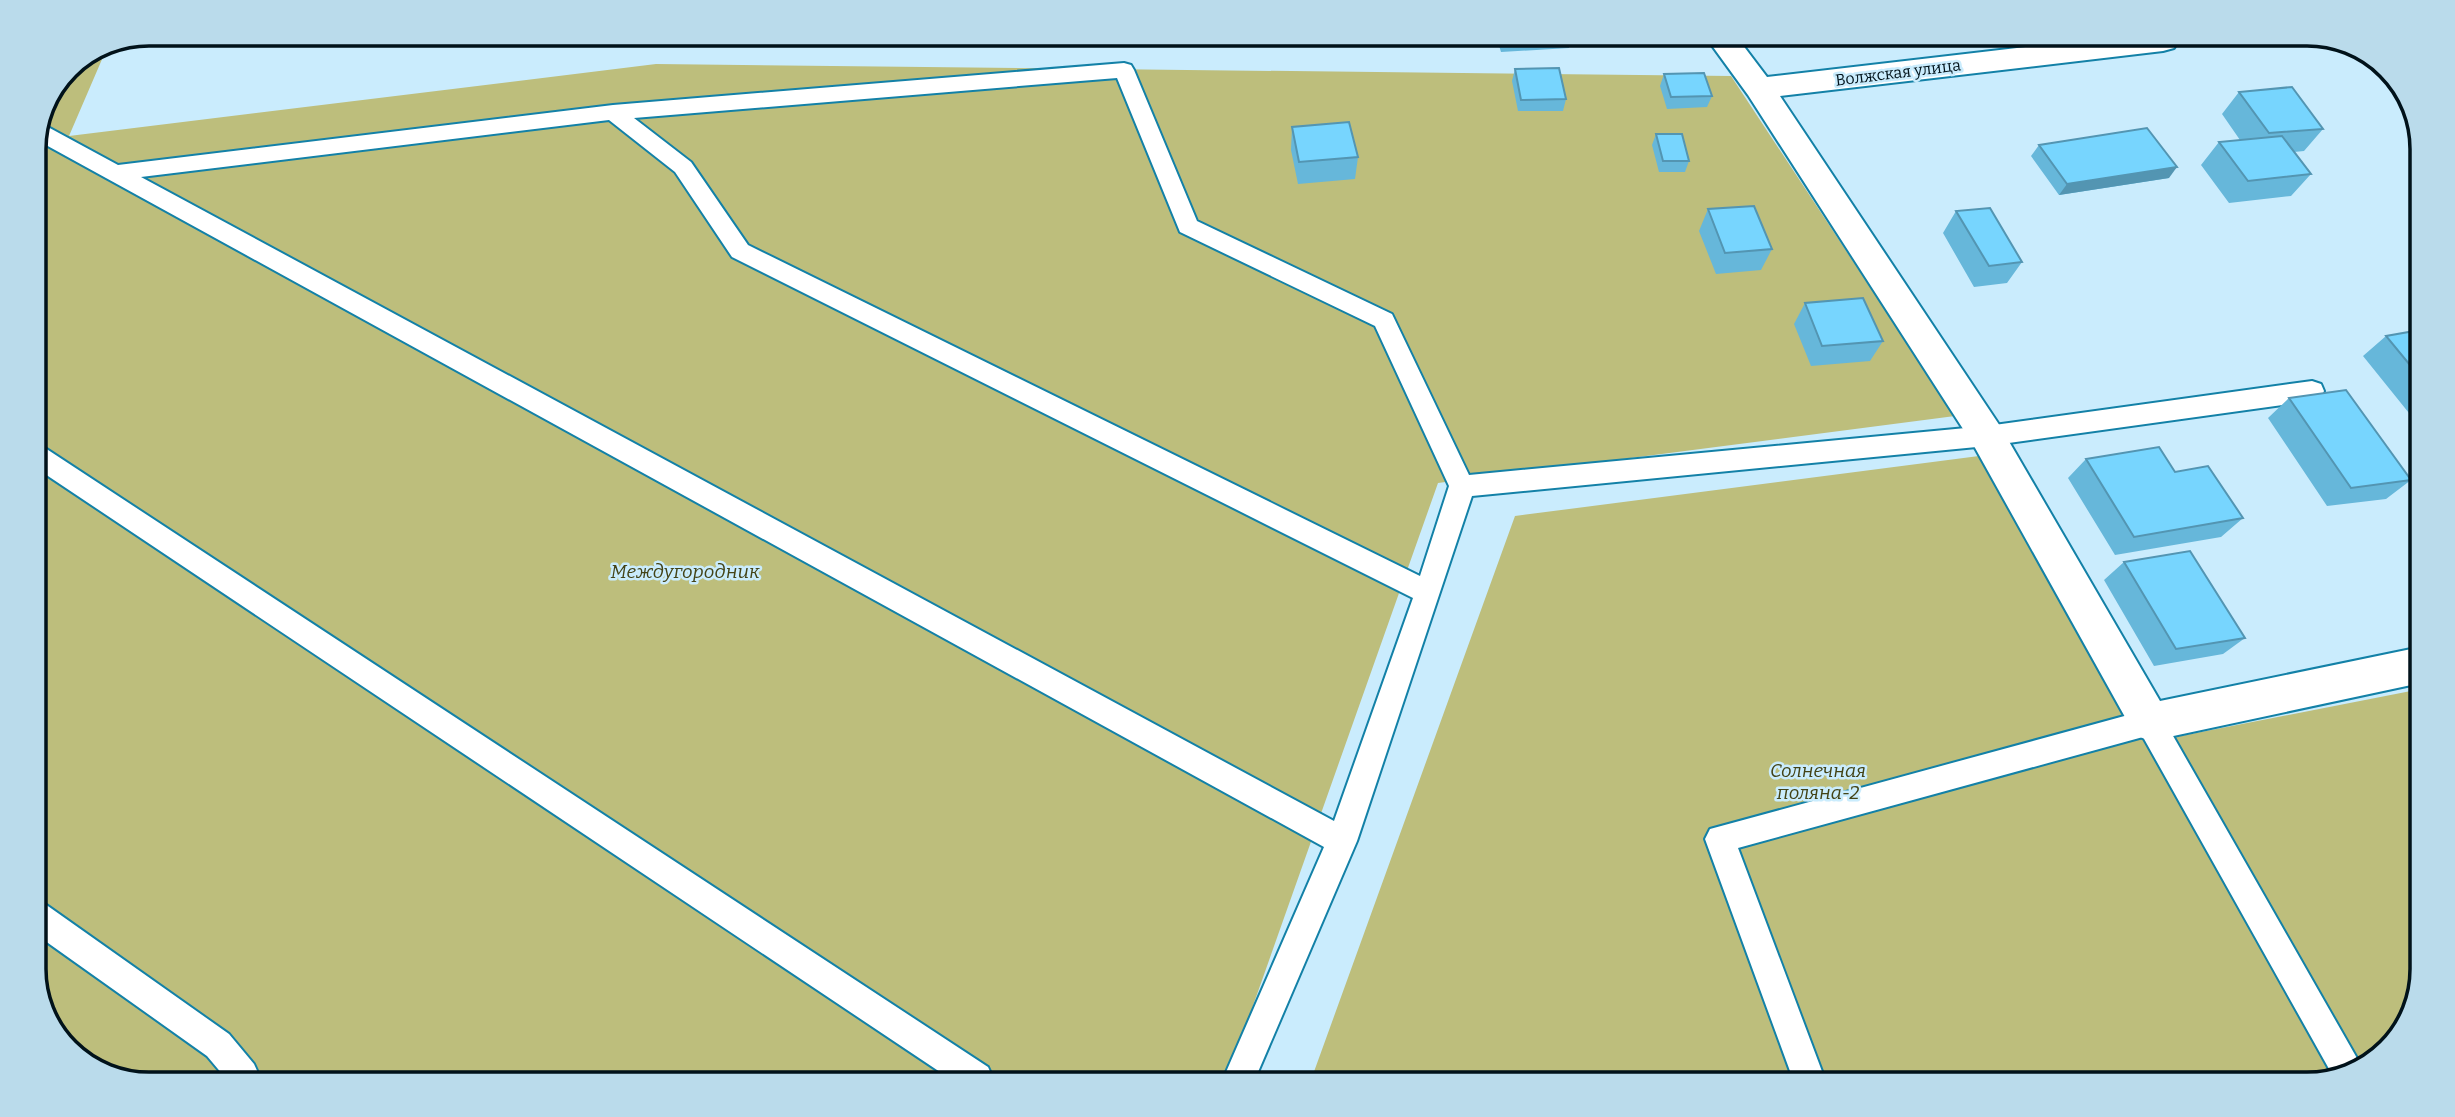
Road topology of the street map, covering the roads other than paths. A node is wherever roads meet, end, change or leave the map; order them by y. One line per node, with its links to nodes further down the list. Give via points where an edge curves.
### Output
1 (1728, 46): 3 (street)
2 (2120, 46): 3 (street, Волжская улица)
3 (1759, 88): 8 (street)
4 (613, 112): 6 (lane); 10 (lane, via 1124,70 1188,226 1384,320); 11 (lane, via 683,167 740,251)
5 (47, 136): 6 (lane)
6 (114, 173): 14 (lane)
7 (2312, 391): 8 (lane)
8 (1987, 436): 10 (lane); 13 (street)
9 (46, 462): 18 (lane)
10 (1462, 486): 11 (lane)
11 (1428, 593): 14 (lane)
12 (2410, 667): 13 (street)
13 (2150, 722): 16 (lane); 20 (lane, via 1720,839)
14 (1342, 841): 19 (lane)
15 (46, 923): 17 (lane, via 218,1045)
16 (2344, 1064)
17 (240, 1072)
18 (968, 1072)
19 (1242, 1072)
20 (1806, 1072)

